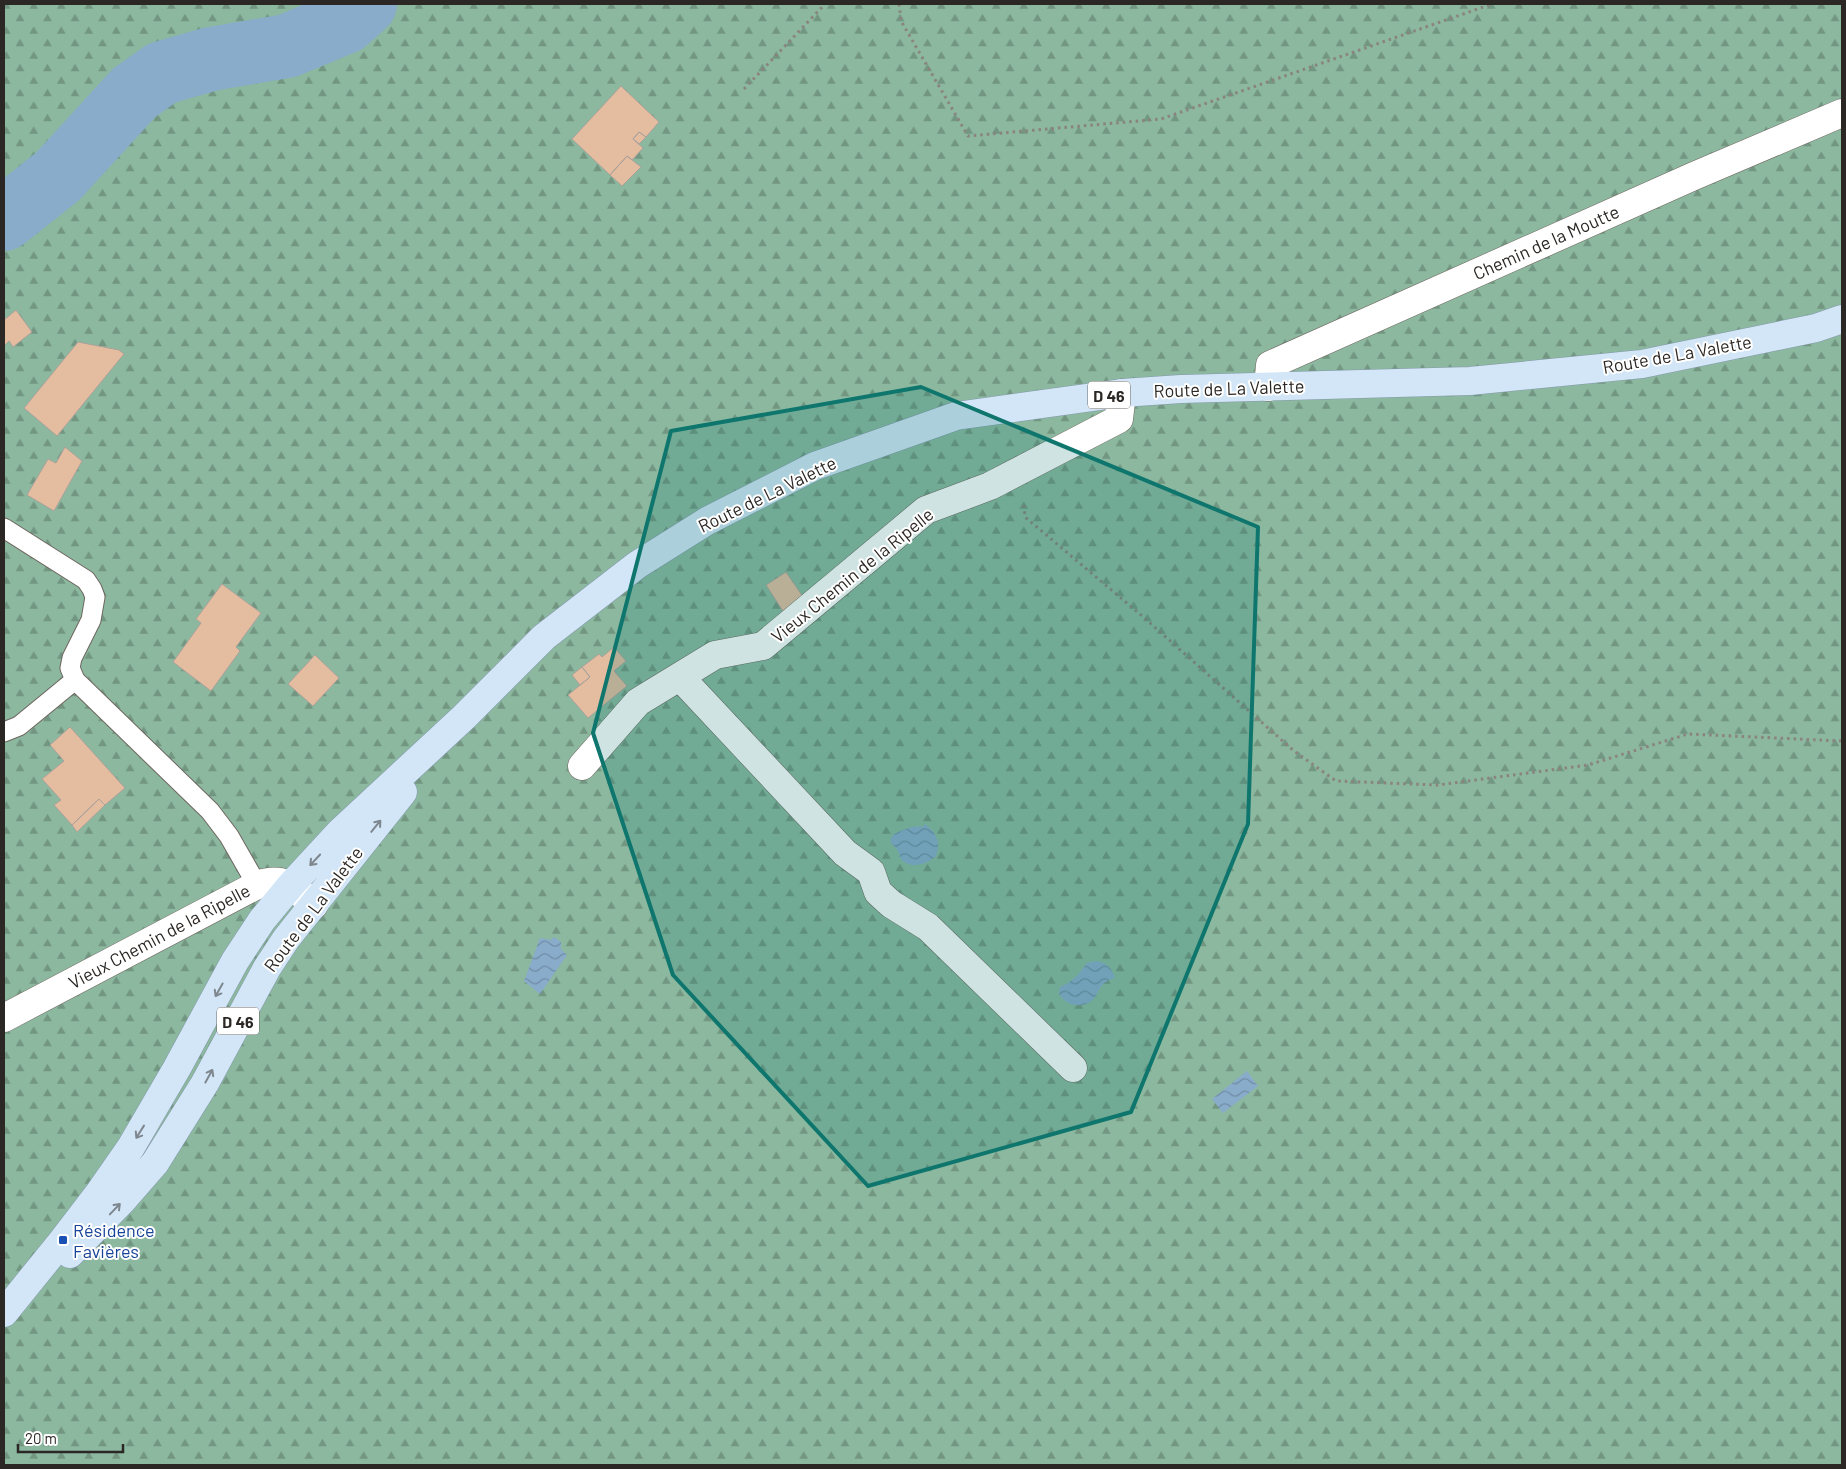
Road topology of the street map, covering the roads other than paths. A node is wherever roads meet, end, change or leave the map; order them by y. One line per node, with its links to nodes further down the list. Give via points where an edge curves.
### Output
1 (1842, 113): 3 (street, Chemin de la Moutte, via 1270,365)
2 (1842, 319): 3 (main road, Route de La Valette / D 46, via 1816,328 1642,364 1470,381)
3 (1268, 387): 4 (main road, Route de La Valette / D 46)
4 (1122, 393): 6 (street, Vieux Chemin de la Ripelle, via 1119,419 990,486 926,510 763,646 715,655); 8 (main road, Route de La Valette / D 46, via 956,416 815,466 707,520 638,564 544,637)
5 (4, 528): 7 (lane, via 86,580 92,589 95,597 91,620 70,668)
6 (680, 677): 10 (street, Vieux Chemin de la Ripelle, via 638,702); 15 (street, via 845,853 872,872 878,892 928,927)
7 (75, 680): 9 (lane, via 19,726); 11 (lane, via 210,811)
8 (464, 717): 12 (main road, Route de La Valette / D 46, one-way to 12, via 340,832); 13 (main road, Route de La Valette / D 46, one-way to 8)
9 (4, 732)
10 (582, 766)
11 (258, 885): 12 (street, Vieux Chemin de la Ripelle, via 269,881); 14 (street, Vieux Chemin de la Ripelle)
12 (291, 885): 13 (street); 16 (main road, Route de La Valette / D 46, one-way to 16, via 262,920 236,961 130,1147 99,1193)
13 (314, 905): 16 (main road, Route de La Valette / D 46, one-way to 13, via 81,1244 155,1162 205,1082 267,968)
14 (4, 1018)
15 (1073, 1068)
16 (4, 1314)

